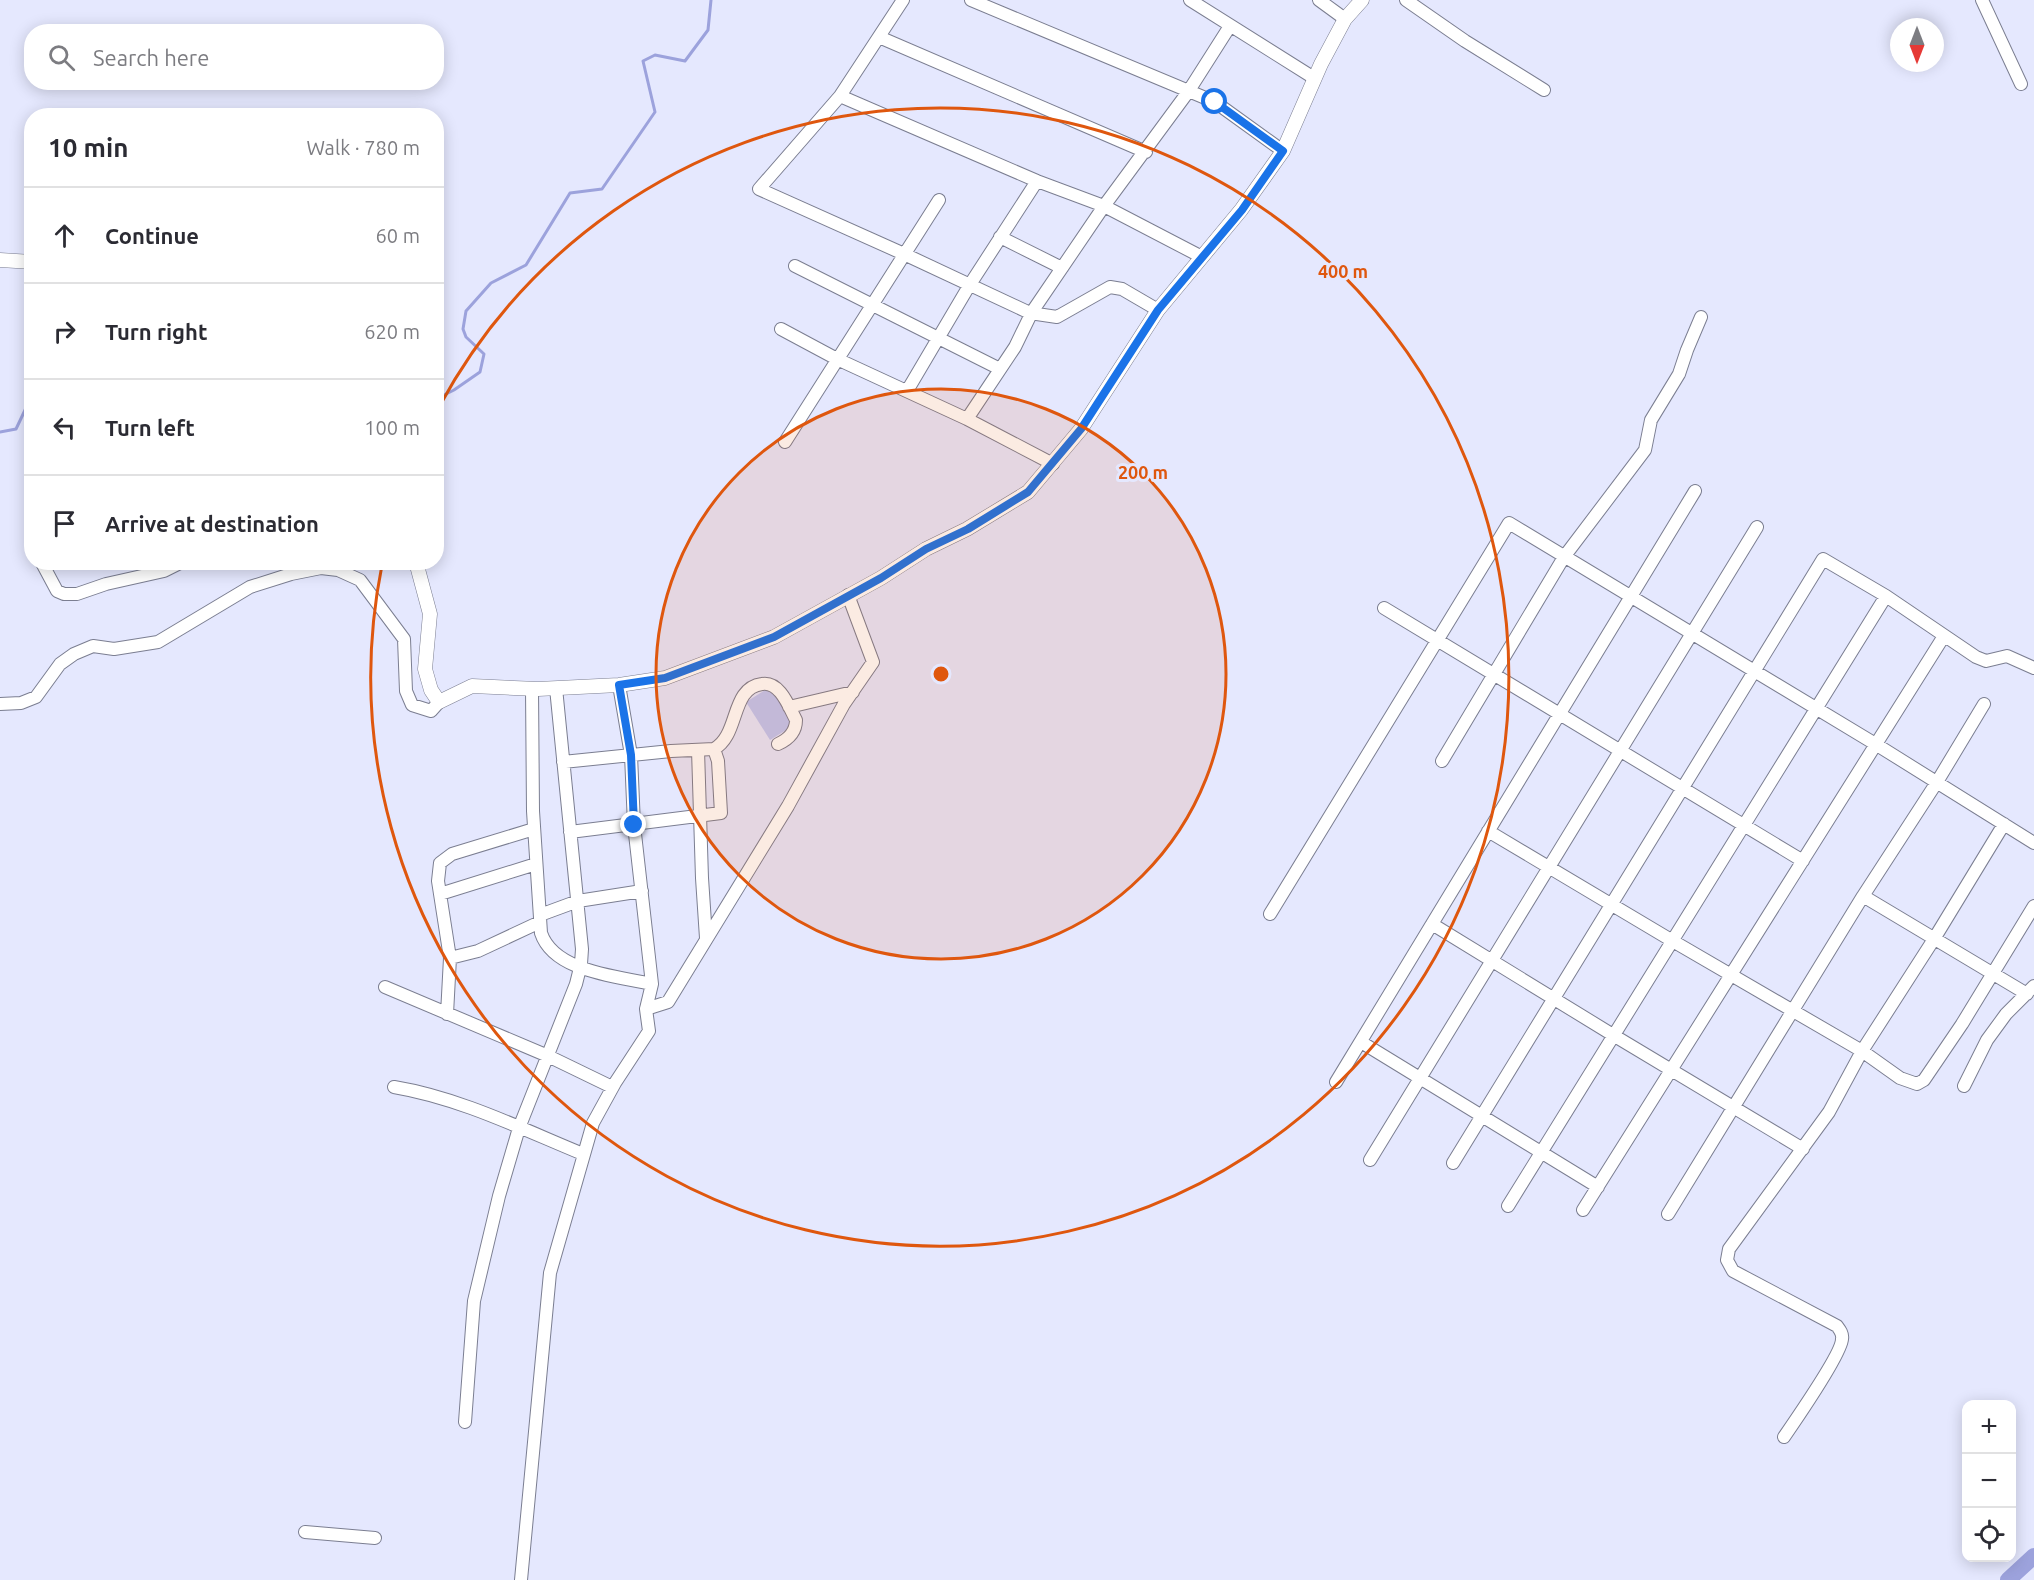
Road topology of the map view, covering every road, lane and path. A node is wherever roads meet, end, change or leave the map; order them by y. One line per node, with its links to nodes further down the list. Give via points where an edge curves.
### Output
1 (903, 0): 10 (street)
2 (971, 0): 14 (street)
3 (1190, 0): 9 (street)
4 (1318, 0): 8 (street)
5 (1362, 0): 8 (street)
6 (1406, 0): 13 (street)
7 (1982, 0): 12 (street)
8 (1345, 19): 11 (street)
9 (1230, 26): 11 (street); 14 (street)
10 (879, 37): 15 (street); 17 (street)
11 (1314, 78): 16 (street)
12 (2021, 84)
13 (1544, 90)
14 (1188, 92): 16 (street, via 1215,102); 17 (street)
15 (840, 96): 18 (street); 22 (street, via 759,189)
16 (1283, 151): 23 (street, via 1242,210)
17 (1146, 152): 20 (street)
18 (1037, 181): 20 (street); 21 (street)
19 (939, 200): 22 (street)
20 (1104, 206): 23 (street); 27 (street)
21 (1000, 237): 27 (street); 28 (street)
22 (904, 254): 28 (street); 29 (street)
23 (1202, 257): 30 (street)
24 (0, 260): 25 (street)
25 (24, 262)
26 (795, 267): 29 (street)
27 (1062, 268): 31 (street)
28 (969, 286): 31 (street); 34 (street)
29 (871, 305): 34 (street); 35 (street)
30 (1158, 310): 31 (street, via 1122,289 1110,287 1057,316); 40 (street, via 1081,429)
31 (1032, 312): 36 (street)
32 (1701, 317): 43 (street, via 1679,374 1651,420 1645,450)
33 (781, 329): 35 (street)
34 (938, 337): 36 (street); 37 (street)
35 (837, 359): 37 (street); 39 (street)
36 (1000, 369): 38 (street)
37 (907, 391): 38 (street)
38 (967, 419): 40 (street)
39 (785, 442)
40 (1053, 464): 49 (street, via 1028,492)
41 (1695, 491): 51 (street)
42 (1757, 527): 53 (street)
43 (1564, 556): 51 (street); 55 (street, via 1509,523); 58 (street)
44 (46, 570): 45 (street, via 57,591 70,595)
45 (166, 570)
46 (311, 570): 64 (street, via 250,587 158,642 114,649 93,646 74,654 60,664 36,697 21,703)
47 (338, 570): 63 (street, via 360,580 404,639 406,691 412,705 431,711)
48 (418, 570): 63 (street, via 429,614 425,669)
49 (848, 595): 59 (street, via 774,637 665,678); 62 (street, via 873,662)
50 (1886, 596): 54 (street); 57 (street, via 1823,559); 67 (street)
51 (1631, 597): 53 (street); 68 (street)
52 (1384, 608): 55 (street)
53 (1692, 633): 57 (street); 73 (street)
54 (1944, 636): 56 (street, via 1983,660 2007,656); 70 (street)
55 (1437, 640): 58 (street); 96 (street)
56 (2034, 668)
57 (1755, 672): 67 (street); 78 (street)
58 (1494, 674): 68 (street); 75 (street)
59 (619, 685): 60 (street); 74 (street)
60 (556, 688): 61 (street); 76 (street)
61 (532, 689): 63 (street, via 472,686); 83 (street)
62 (853, 692): 66 (street); 99 (street)
63 (439, 702)
64 (0, 704)
65 (1984, 704): 77 (street)
66 (789, 707): 69 (street, via 796,720 795,728); 71 (street, via 772,684 753,687 743,695 734,722)
67 (1815, 707): 70 (street); 80 (street)
68 (1560, 714): 73 (street); 84 (street)
69 (778, 744)
70 (1877, 745): 77 (street); 87 (street)
71 (714, 749): 72 (street); 79 (street, via 721,813)
72 (698, 750): 74 (street); 79 (street)
73 (1621, 750): 78 (street); 89 (street)
74 (631, 755): 76 (street); 82 (street)
75 (1442, 761)
76 (563, 762): 85 (street)
77 (1937, 782): 81 (street); 92 (street)
78 (1684, 788): 80 (street); 94 (street)
79 (700, 816): 82 (street); 99 (street)
80 (1743, 824): 87 (street); 101 (street)
81 (2004, 824): 86 (street); 100 (street)
82 (634, 825): 85 (street); 90 (street)
83 (534, 829): 88 (street); 91 (street, via 447,856 438,867)
84 (1488, 831): 89 (street); 98 (street)
85 (570, 832): 93 (street)
86 (2034, 843)
87 (1803, 861): 106 (street)
88 (536, 864): 91 (street); 97 (street)
89 (1549, 868): 94 (street); 103 (street)
90 (642, 891): 93 (street); 107 (street)
91 (440, 894): 102 (street)
92 (1863, 896): 100 (street); 112 (street)
93 (578, 901): 97 (street); 104 (street)
94 (1612, 905): 101 (street); 110 (street)
95 (2034, 906): 105 (street)
96 (1270, 914)
97 (540, 919): 102 (street, via 468,954); 104 (street, via 543,940 551,952)
98 (1432, 924): 103 (street); 115 (street)
99 (706, 938): 111 (street, via 668,1002)
100 (1934, 939): 105 (street); 116 (street)
101 (1671, 940): 106 (street); 114 (street)
102 (450, 958): 113 (street)
103 (1492, 961): 110 (street); 119 (street)
104 (580, 967): 107 (street); 117 (street)
105 (1993, 972): 109 (street); 116 (street, via 1924,1080 1917,1084 1900,1078)
106 (1731, 975): 112 (street); 118 (street)
107 (652, 984): 111 (street)
108 (385, 987): 113 (street)
109 (2031, 990): 121 (street, via 2006,1014)
110 (1554, 999): 114 (street); 125 (street)
111 (646, 1009): 123 (street, via 649,1031)
112 (1792, 1010): 116 (street); 124 (street)
113 (447, 1014): 117 (street)
114 (1613, 1035): 118 (street); 128 (street)
115 (1361, 1042): 119 (street); 120 (street)
116 (1862, 1051): 127 (street, via 1829,1112)
117 (548, 1056): 123 (street); 126 (street)
118 (1671, 1070): 124 (street); 132 (street)
119 (1420, 1078): 125 (street); 130 (street)
120 (1336, 1082)
121 (1964, 1086)
122 (394, 1087): 126 (street, via 444,1098)
123 (612, 1087): 129 (street, via 593,1123)
124 (1733, 1108): 127 (street); 135 (street)
125 (1482, 1116): 128 (street); 131 (street)
126 (519, 1128): 129 (street); 136 (street, via 474,1301)
127 (1803, 1149): 137 (street, via 1729,1249 1727,1260 1733,1271 1841,1331 1837,1354)
128 (1540, 1153): 132 (street); 133 (street)
129 (583, 1154): 140 (street, via 550,1273)
130 (1370, 1161)
131 (1454, 1163)
132 (1598, 1187): 134 (street)
133 (1508, 1206)
134 (1583, 1210)
135 (1668, 1214)
136 (465, 1422)
137 (1784, 1437)
138 (304, 1532): 139 (street)
139 (375, 1538)
140 (521, 1580)

